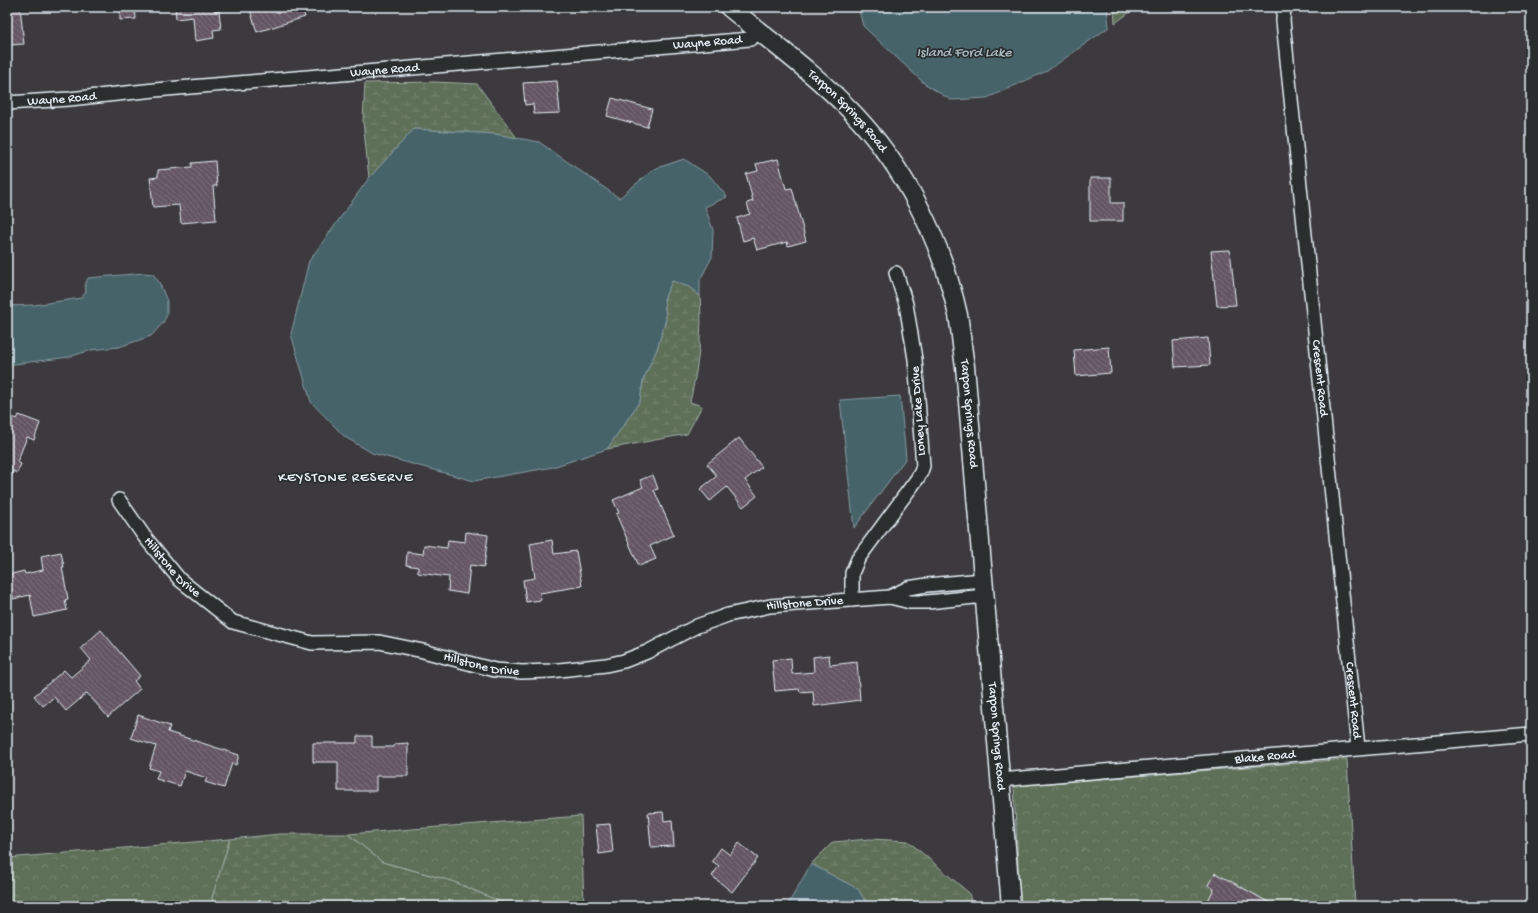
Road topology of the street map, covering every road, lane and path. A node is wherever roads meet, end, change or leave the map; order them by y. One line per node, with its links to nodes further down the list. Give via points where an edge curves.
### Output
1 (729, 7): 3 (main road, Tarpon Springs Road)
2 (1284, 7): 13 (street, Crescent Road, via 1284,31)
3 (760, 32): 4 (street, Wayne Road, via 750,39); 8 (main road, Tarpon Springs Road, via 851,110 872,135 905,181 943,261 958,317 964,366)
4 (7, 103)
5 (896, 273): 10 (street, Loney Lake Drive, via 906,304 915,359 923,466 922,472 858,559 852,574)
6 (119, 500): 10 (street, Hillstone Drive, via 180,580 233,622 312,643 379,642 495,670 550,671 606,665 648,652 697,626 728,614 770,606)
7 (927, 585): 8 (street, Hillstone Drive); 9 (street, Hillstone Drive, via 908,588); 11 (street)
8 (983, 588): 11 (street, Hillstone Drive); 14 (main road, Tarpon Springs Road)
9 (890, 597): 10 (street, Hillstone Drive); 11 (street, Hillstone Drive, via 910,602)
10 (852, 600)
11 (928, 602)
12 (1531, 734): 13 (street, Blake Road)
13 (1358, 748): 14 (street, Blake Road)
14 (1000, 780): 15 (main road, Tarpon Springs Road)
15 (1010, 906)

